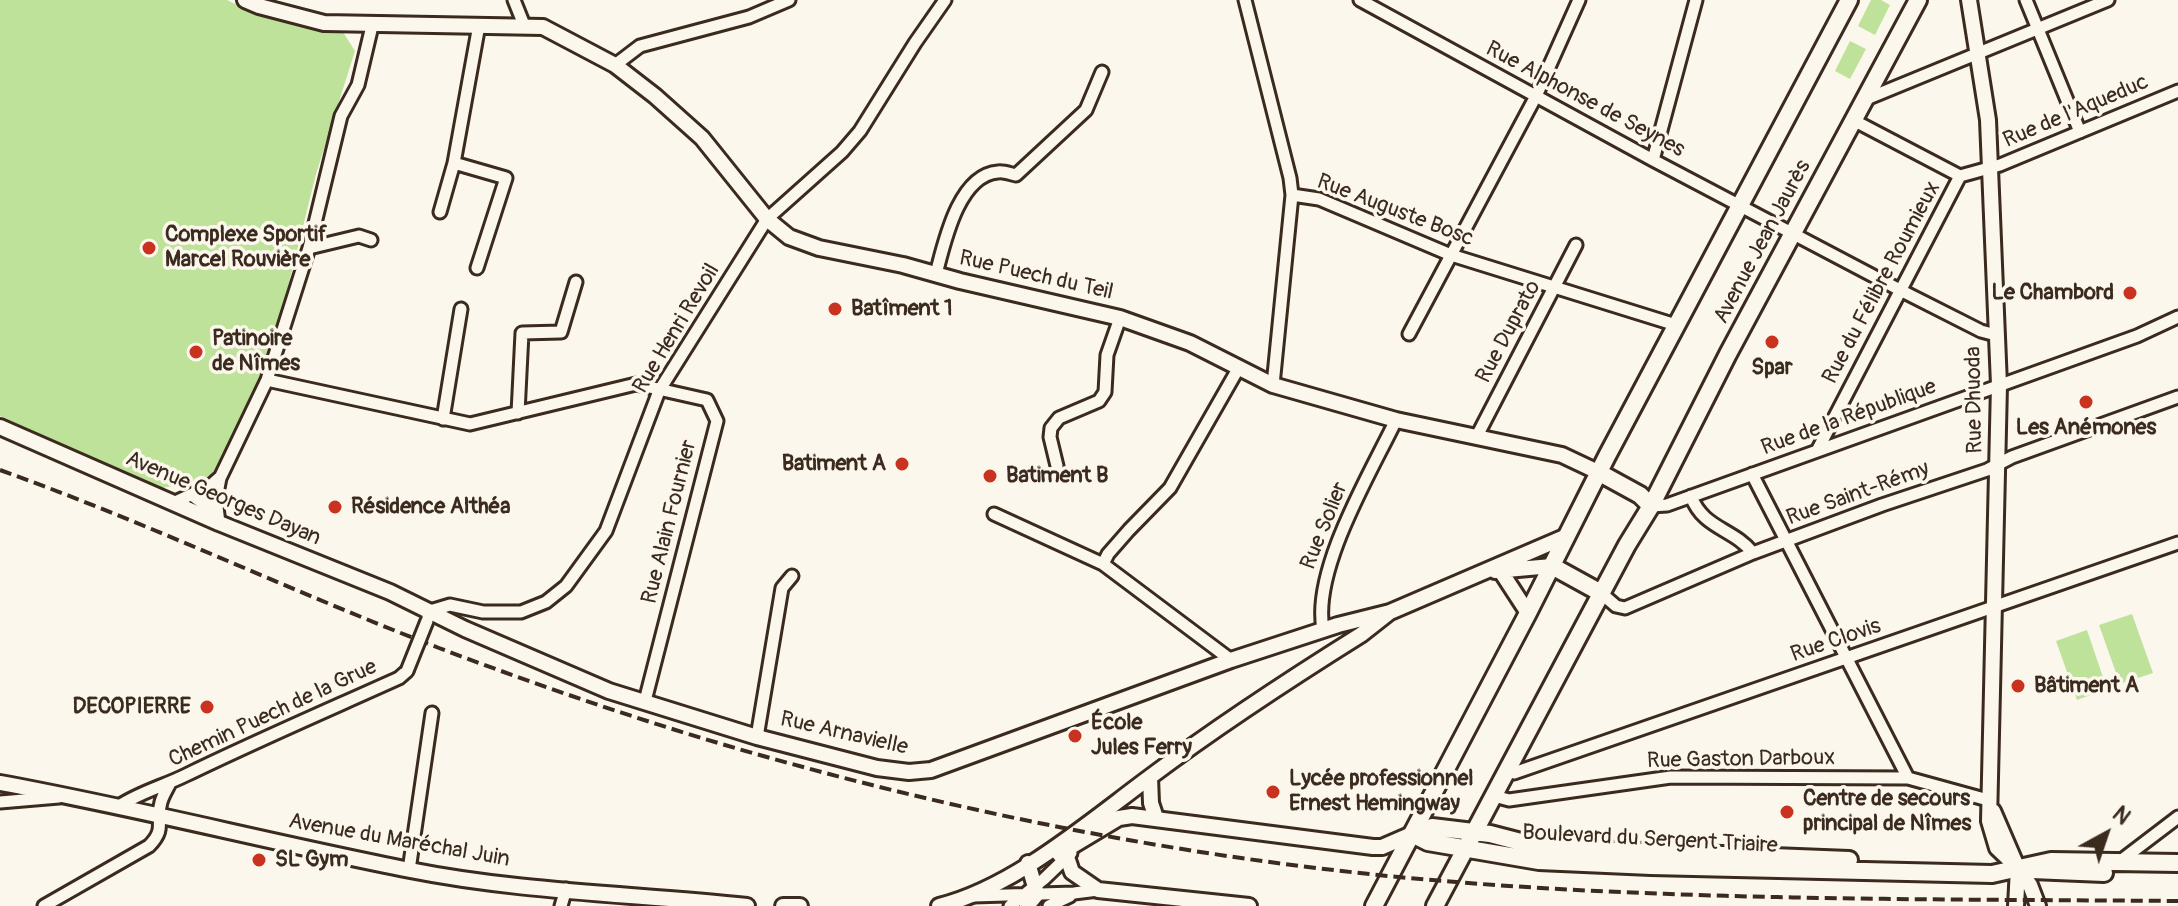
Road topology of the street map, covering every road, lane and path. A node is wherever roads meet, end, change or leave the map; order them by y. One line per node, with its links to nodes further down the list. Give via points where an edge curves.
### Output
1 (245, 0): 16 (street, Rue Puech du Teil, via 324,23)
2 (514, 0): 15 (street)
3 (789, 0): 19 (street, via 749,17 640,46)
4 (945, 0): 33 (street, Rue Henri Revoil, via 860,131)
5 (1245, 0): 30 (street, Rue Auguste Bosc)
6 (1360, 0): 22 (street, Rue Alphonse de Seynes)
7 (1696, 0): 26 (street)
8 (1849, 0): 31 (main road, Avenue Jean Jaurès)
9 (1918, 0): 23 (main road, Avenue Jean Jaurès)
10 (1969, 0): 18 (street, Rue Dhuoda)
11 (2026, 0): 17 (street)
12 (2108, 0): 17 (street)
13 (1574, 2): 22 (street)
14 (479, 25): 15 (street, Rue Puech du Teil); 16 (street, Rue Puech du Teil); 27 (street)
15 (524, 25): 19 (street, Rue Puech du Teil, via 543,27)
16 (372, 26): 37 (street, via 358,85 341,116)
17 (2038, 29): 18 (street); 25 (street)
18 (1979, 54): 23 (street); 28 (street, Rue Dhuoda)
19 (615, 65): 33 (street, Rue Puech du Teil, via 702,138)
20 (1102, 72): 40 (street, via 1086,110 1016,175 997,171 973,186 952,215)
21 (2178, 91): 25 (street, Rue de l'Aqueduc)
22 (1536, 96): 26 (street, Rue Alphonse de Seynes); 38 (street)
23 (1863, 101): 24 (main road, Avenue Jean Jaurès)
24 (1853, 120): 29 (street); 34 (main road, Avenue Jean Jaurès)
25 (2080, 132): 28 (street, Rue de l'Aqueduc)
26 (1653, 160): 31 (street, Rue Alphonse de Seynes)
27 (454, 163): 32 (street); 39 (street, via 506,178)
28 (1988, 168): 29 (street, Rue de l'Aqueduc); 49 (street, Rue Dhuoda)
29 (1960, 176): 43 (street, Rue du Félibre Roumieux)
30 (1292, 195): 38 (street, Rue Auguste Bosc, via 1319,199); 52 (street)
31 (1740, 205): 34 (street, Rue Alphonse de Seynes); 47 (main road, Avenue Jean Jaurès)
32 (440, 212)
33 (767, 219): 40 (street, Rue Puech du Teil, via 789,237 819,248); 54 (street, Rue Henri Revoil)
34 (1793, 232): 43 (street, Rue Alphonse de Seynes); 70 (main road, Avenue Jean Jaurès)
35 (371, 240): 37 (street, via 359,236)
36 (1576, 245): 42 (street, Rue Duprato)
37 (309, 248): 51 (street)
38 (1451, 255): 42 (street, Rue Auguste Bosc); 48 (street)
39 (477, 268)
40 (936, 274): 46 (street, Rue Puech du Teil)
41 (576, 282): 56 (street, via 561,332 522,333)
42 (1555, 288): 47 (street, Rue Auguste Bosc); 60 (street, Rue Duprato)
43 (1900, 290): 49 (street, Rue Alphonse de Seynes); 61 (street, Rue du Félibre Roumieux)
44 (461, 309): 57 (street)
45 (2178, 317): 53 (street, Rue de la République)
46 (1120, 318): 50 (street, Rue Puech du Teil, via 1190,343); 63 (street, via 1107,355 1105,392 1099,401 1059,418 1051,428)
47 (1676, 325): 64 (main road, Avenue Jean Jaurès)
48 (1409, 334)
49 (1996, 335): 53 (street, Rue Dhuoda)
50 (1238, 369): 52 (street, Rue Puech du Teil); 77 (street, via 1170,488)
51 (267, 380): 57 (street, Rue Alain Fournier); 66 (street)
52 (1273, 385): 58 (street, Rue Puech du Teil)
53 (1999, 385): 61 (street, Rue de la République); 62 (street, Rue Dhuoda)
54 (661, 388): 56 (street, Rue Alain Fournier, via 636,384); 85 (street, Rue Henri Revoil, via 606,531 566,586 521,612 450,605 439,606); 90 (street, Rue Alain Fournier, via 707,400 717,421)
55 (2178, 397): 62 (street, Rue Saint-Rémy)
56 (518, 413): 57 (street, Rue Alain Fournier, via 470,424)
57 (443, 419)
58 (1396, 420): 60 (street, Rue Puech du Teil); 86 (street, Rue Solier, via 1343,530 1322,594)
59 (0, 427): 69 (street, Avenue Georges Dayan)
60 (1477, 436): 64 (street, Rue Puech du Teil, via 1562,455)
61 (1817, 451): 65 (street, Rue de la République)
62 (1999, 464): 74 (street, Rue Saint-Rémy); 82 (street, Rue Dhuoda)
63 (1057, 466)
64 (1598, 472): 70 (main road); 73 (main road, Avenue Jean Jaurès)
65 (1752, 474): 68 (street, Rue de la République); 74 (street)
66 (220, 478): 67 (street); 72 (street)
67 (192, 495): 69 (street); 72 (street)
68 (1691, 496): 70 (street, Rue de la République); 76 (street, via 1697,513)
69 (173, 503): 72 (street, Avenue Georges Dayan)
70 (1659, 506): 81 (main road, Avenue Jean Jaurès)
71 (994, 514): 77 (street)
72 (218, 518): 85 (street, Avenue Georges Dayan)
73 (1567, 536): 78 (main road, Avenue Jean Jaurès); 79 (street)
74 (1786, 541): 76 (street, Rue Saint-Rémy); 88 (street)
75 (2178, 543): 82 (street, Rue Clovis)
76 (1753, 553): 81 (street, Rue Saint-Rémy, via 1625,608)
77 (1103, 564): 89 (street)
78 (1552, 566): 79 (street); 81 (main road); 84 (main road, Avenue Jean Jaurès)
79 (1493, 571): 83 (street); 84 (street)
80 (792, 576): 92 (street, via 782,588)
81 (1601, 593): 93 (main road, Avenue Jean Jaurès)
82 (1992, 608): 88 (street, Rue Clovis); 100 (street, Rue Dhuoda)
83 (1390, 612): 86 (street, Rue Arnavielle); 87 (street)
84 (1528, 613): 107 (main road, Avenue Jean Jaurès)
85 (429, 616): 90 (street, Rue Arnavielle); 97 (street, Chemin Puech de la Grue, bridge, via 407,671 399,678)
86 (1323, 629): 87 (street, Rue Solier); 89 (street, Rue Arnavielle)
87 (1335, 652): 94 (street)
88 (1847, 659): 93 (street, Rue Clovis, via 1514,773); 95 (street)
89 (1231, 660): 92 (street, Rue Arnavielle, via 919,772 877,768)
90 (645, 701): 92 (street, Rue Arnavielle)
91 (432, 713): 116 (street)
92 (757, 737)
93 (1507, 770): 99 (main road, Avenue Jean Jaurès)
94 (1150, 777): 105 (street); 113 (street)
95 (1908, 778): 99 (street, Rue Gaston Darboux, via 1671,777 1509,800); 100 (street, Rue Gaston Darboux)
96 (0, 783): 98 (street, Avenue du Maréchal Juin)
97 (168, 786): 102 (street); 103 (street, Chemin Puech de la Grue)
98 (70, 796): 101 (street); 102 (street, Avenue du Maréchal Juin)
99 (1494, 796): 106 (main road, Avenue Jean Jaurès)
100 (1988, 800): 115 (street, Rue Dhuoda)
101 (0, 802)
102 (119, 806): 103 (street, Avenue du Maréchal Juin)
103 (160, 816): 116 (street, Avenue du Maréchal Juin); 124 (street, Chemin Puech de la Grue, via 160,834 149,846)
104 (2178, 817): 112 (street)
105 (1156, 818): 107 (street, via 1373,847); 108 (street, via 1119,818)
106 (1474, 832): 107 (main road, Boulevard du Sergent Triaire, via 1432,827); 109 (main road, Avenue Jean Jaurès); 111 (main road, Boulevard du Sergent Triaire, via 1544,848)
107 (1412, 834): 109 (main road, Boulevard du Sergent Triaire); 133 (main road, Avenue Jean Jaurès)
108 (1086, 839): 110 (street); 113 (street, via 1049,859)
109 (1464, 849): 111 (main road, Boulevard du Sergent Triaire, via 1539,861); 134 (main road, Avenue Jean Jaurès)
110 (1067, 857): 119 (street, via 1072,872); 121 (street)
111 (1694, 860): 115 (main road, Boulevard du Sergent Triaire, via 1992,874)
112 (2119, 862): 114 (main road, Boulevard du Sergent Triaire); 115 (main road, Boulevard du Sergent Triaire, via 2051,861)
113 (1028, 863): 121 (street); 122 (street)
114 (2178, 863)
115 (2018, 868): 117 (main road, Boulevard du Sergent Triaire); 135 (street); 136 (street); 137 (street)
116 (409, 870): 118 (street, Avenue du Maréchal Juin)
117 (2178, 873)
118 (566, 889): 123 (street, Avenue du Maréchal Juin); 125 (street)
119 (1098, 890): 120 (street); 132 (street)
120 (1074, 893): 121 (street); 131 (street)
121 (1031, 895): 122 (street); 130 (street)
122 (973, 896): 129 (street)
123 (638, 900): 126 (street, Avenue du Maréchal Juin)
124 (44, 906)
125 (561, 906)
126 (747, 906)
127 (783, 906): 128 (street)
128 (800, 906)
129 (939, 906)
130 (1010, 906)
131 (1049, 906)
132 (1249, 906)
133 (1374, 906)
134 (1435, 906)
135 (2016, 906)
136 (2028, 906)
137 (2038, 906)

